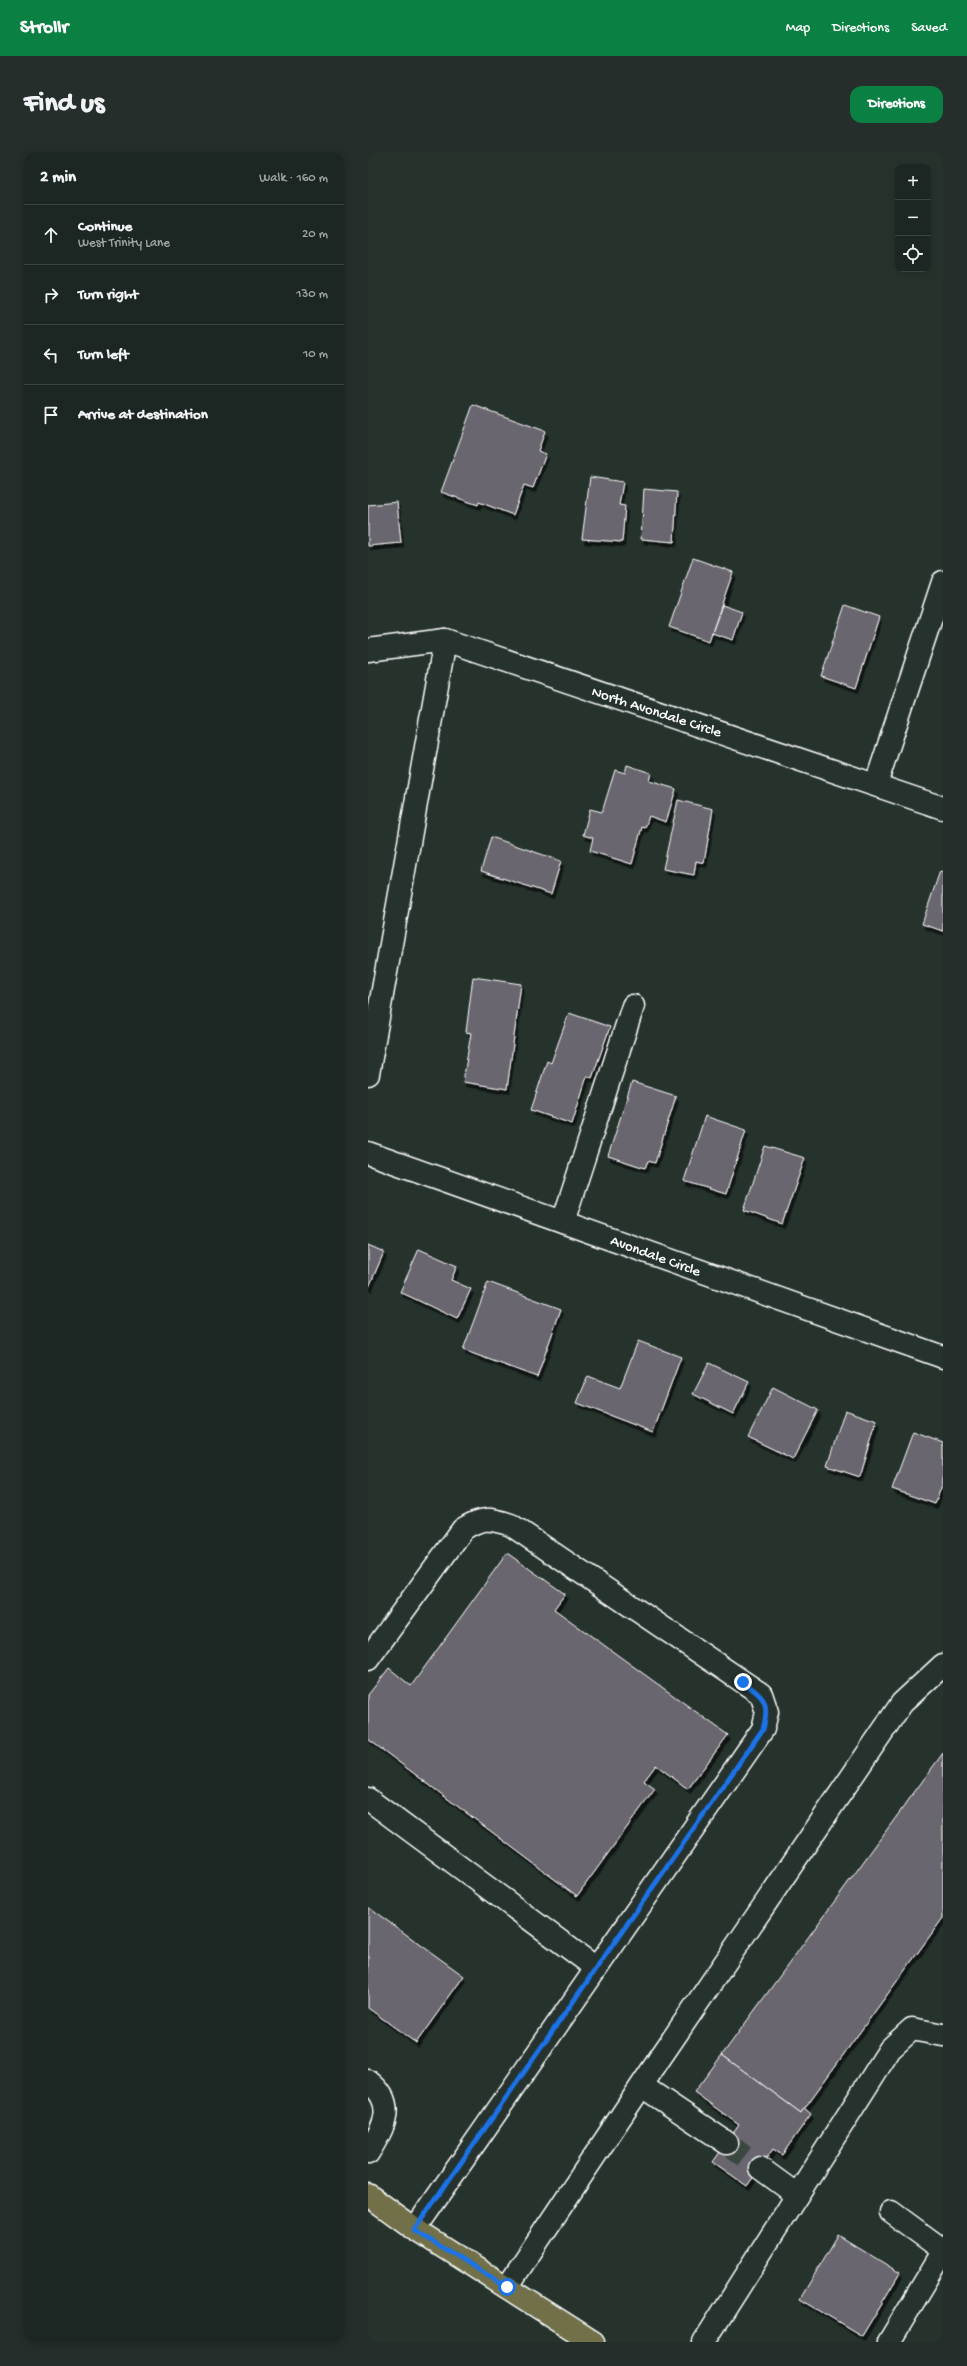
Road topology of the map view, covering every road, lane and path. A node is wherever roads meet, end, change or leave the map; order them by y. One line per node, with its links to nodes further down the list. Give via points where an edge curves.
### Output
1 (943, 582): 4 (street)
2 (445, 640): 3 (street, North Avondale Circle); 4 (street, North Avondale Circle); 7 (street)
3 (368, 650)
4 (876, 784): 5 (street, North Avondale Circle)
5 (943, 808)
6 (633, 1006): 9 (street)
7 (368, 1074)
8 (368, 1153): 9 (street, Avondale Circle)
9 (563, 1222): 10 (street, Avondale Circle)
10 (943, 1357)
11 (368, 1659): 14 (street, via 463,1528 477,1520 495,1519 511,1525 761,1694 767,1712 763,1729)
12 (943, 1665): 17 (street, via 902,1703)
13 (368, 1799): 14 (street)
14 (596, 1968): 24 (street)
15 (943, 2035): 22 (street, via 912,2029 890,2049)
16 (368, 2081): 19 (street, via 387,2106 383,2128)
17 (642, 2086): 18 (street); 26 (street)
18 (727, 2143)
19 (368, 2153)
20 (760, 2168): 22 (street)
21 (368, 2195): 24 (main road)
22 (797, 2195): 28 (street)
23 (891, 2212): 25 (street)
24 (414, 2230): 26 (main road)
25 (943, 2251): 29 (street)
26 (507, 2287): 27 (main road)
27 (589, 2341)
28 (704, 2342)
29 (888, 2342)

